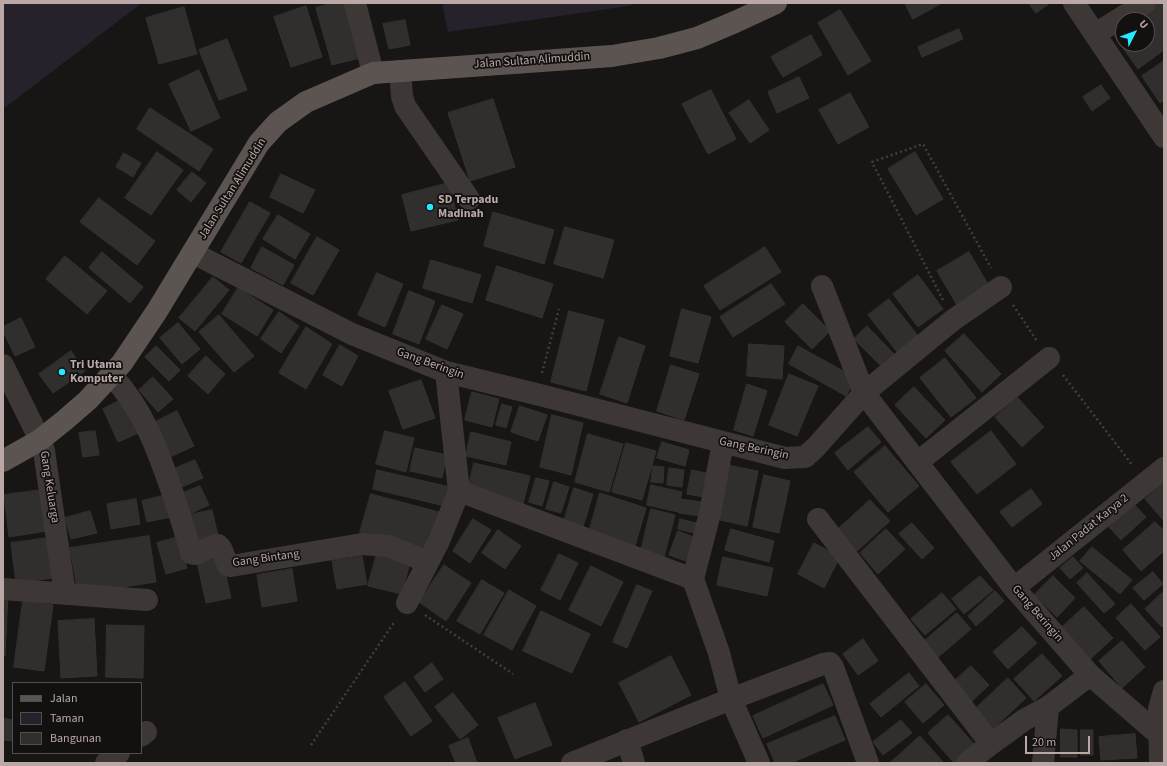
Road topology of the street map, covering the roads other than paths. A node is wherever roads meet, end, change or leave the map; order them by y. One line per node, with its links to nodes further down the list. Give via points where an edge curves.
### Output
1 (355, 3): 7 (street)
2 (776, 3): 6 (main road, Jalan Sultan Alimuddin, via 697,38 659,48 612,56)
3 (1074, 3): 5 (street)
4 (1144, 3): 5 (street)
5 (1095, 34): 8 (street)
6 (400, 71): 7 (main road, Jalan Sultan Alimuddin); 9 (street, via 405,106)
7 (373, 73): 10 (main road, Jalan Sultan Alimuddin, via 306,102 278,122 259,143)
8 (1164, 137)
9 (469, 199)
10 (193, 253): 15 (street, Gang Beringin, via 352,334); 16 (main road, Jalan Sultan Alimuddin, via 157,311)
11 (822, 286): 17 (street)
12 (1001, 287): 17 (street, via 953,320)
13 (1049, 358): 21 (street)
14 (3, 365): 18 (street, Gang Keluarga)
15 (446, 372): 19 (street, Gang Beringin); 23 (street)
16 (111, 375): 18 (main road, Jalan Sultan Alimuddin, via 88,400); 25 (street, Gang Bintang, via 125,390 157,450 191,553 218,545 228,565 231,566 362,544 388,546)
17 (864, 393): 19 (street, Gang Beringin, via 805,457 785,458); 21 (street, Gang Beringin)
18 (40, 440): 20 (main road, Jalan Sultan Alimuddin); 29 (street, Gang Keluarga, via 44,451)
19 (723, 442): 26 (street, via 710,513)
20 (3, 461)
21 (918, 462): 27 (street, Gang Beringin)
22 (1164, 468): 27 (street, Jalan Padat Karya 2)
23 (459, 491): 25 (street, via 439,542); 26 (street)
24 (818, 519): 38 (street)
25 (428, 562): 31 (street)
26 (693, 579): 34 (street, via 719,653)
27 (1014, 588): 32 (street, Gang Beringin)
28 (3, 589): 29 (street)
29 (65, 594): 30 (street)
30 (147, 600)
31 (407, 603)
32 (1090, 675): 35 (street); 36 (street, Gang Beringin)
33 (1164, 691): 36 (street, via 1159,709)
34 (731, 699): 37 (street); 43 (street); 44 (street, via 830,663)
35 (1048, 707): 38 (street, via 1024,720); 46 (street)
36 (1161, 736): 47 (street)
37 (627, 740): 41 (street); 42 (street)
38 (991, 744): 45 (street)
39 (118, 754): 40 (street)
40 (106, 763)
41 (572, 763)
42 (634, 763)
43 (760, 763)
44 (868, 763)
45 (967, 763)
46 (1043, 763)
47 (1160, 763)

